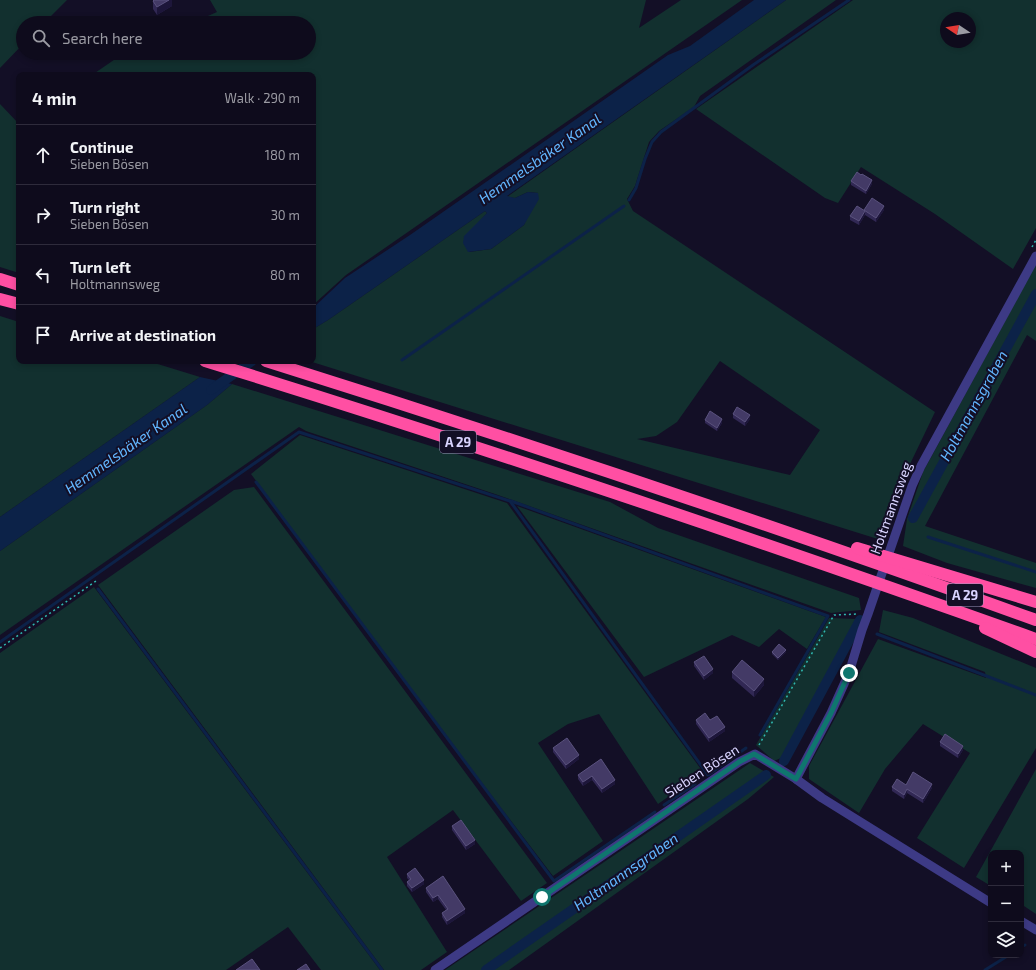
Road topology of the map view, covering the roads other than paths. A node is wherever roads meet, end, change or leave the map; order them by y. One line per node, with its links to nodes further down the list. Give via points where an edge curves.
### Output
1 (1036, 256): 14 (street, Holtmannsweg, via 921,466 849,673)
2 (0, 279): 3 (highway)
3 (16, 284)
4 (0, 299): 5 (highway)
5 (16, 303)
6 (215, 364): 9 (highway, A 29, via 574,479)
7 (276, 364): 8 (highway, A 29, via 774,528)
8 (897, 565): 10 (highway); 11 (highway, A 29)
9 (913, 595): 12 (highway, A 29); 13 (highway)
10 (1036, 602)
11 (1036, 620)
12 (1036, 639)
13 (1036, 652)
14 (796, 779): 15 (street, Sieben Bösen, via 822,798); 18 (street, Sieben Bösen, via 754,754)
15 (988, 900)
16 (1023, 922): 17 (street)
17 (1036, 930)
18 (435, 970)

